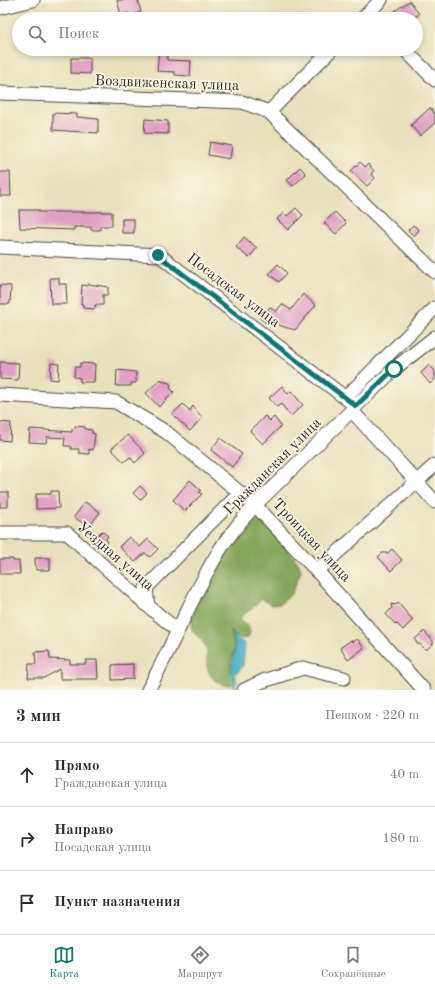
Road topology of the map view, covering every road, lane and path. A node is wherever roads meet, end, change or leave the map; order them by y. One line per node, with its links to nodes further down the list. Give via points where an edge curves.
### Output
1 (33, 0): 3 (street)
2 (381, 0): 4 (street)
3 (0, 8)
4 (371, 12)
5 (325, 56): 9 (street)
6 (411, 56): 7 (street)
7 (435, 80)
8 (0, 93): 9 (street, Воздвиженская улица, via 242,102)
9 (269, 112): 11 (street, Воздвиженская улица)
10 (0, 248): 15 (street, Посадская улица, via 158,255)
11 (435, 272)
12 (435, 308): 15 (street)
13 (435, 337): 16 (street, Гражданская улица, via 394,369)
14 (0, 395): 19 (street, Троицкая улица, via 116,402 166,432)
15 (346, 397): 16 (street, Посадская улица)
16 (354, 409): 18 (street, Посадская улица); 21 (street, Гражданская улица)
17 (435, 465): 18 (street)
18 (416, 481): 20 (street, Посадская улица); 23 (street)
19 (240, 494): 21 (street, Троицкая улица); 24 (street, via 146,588)
20 (435, 502)
21 (255, 505): 23 (street, Троицкая улица); 25 (street, Гражданская улица, via 235,527 218,553)
22 (0, 533): 24 (street, Уездная улица, via 67,533)
23 (317, 571): 29 (street, Троицкая улица)
24 (148, 606): 25 (street, Уездная улица)
25 (177, 630): 27 (street, Гражданская улица)
26 (344, 678): 28 (street, via 303,668)
27 (148, 690)
28 (244, 690)
29 (424, 690)

